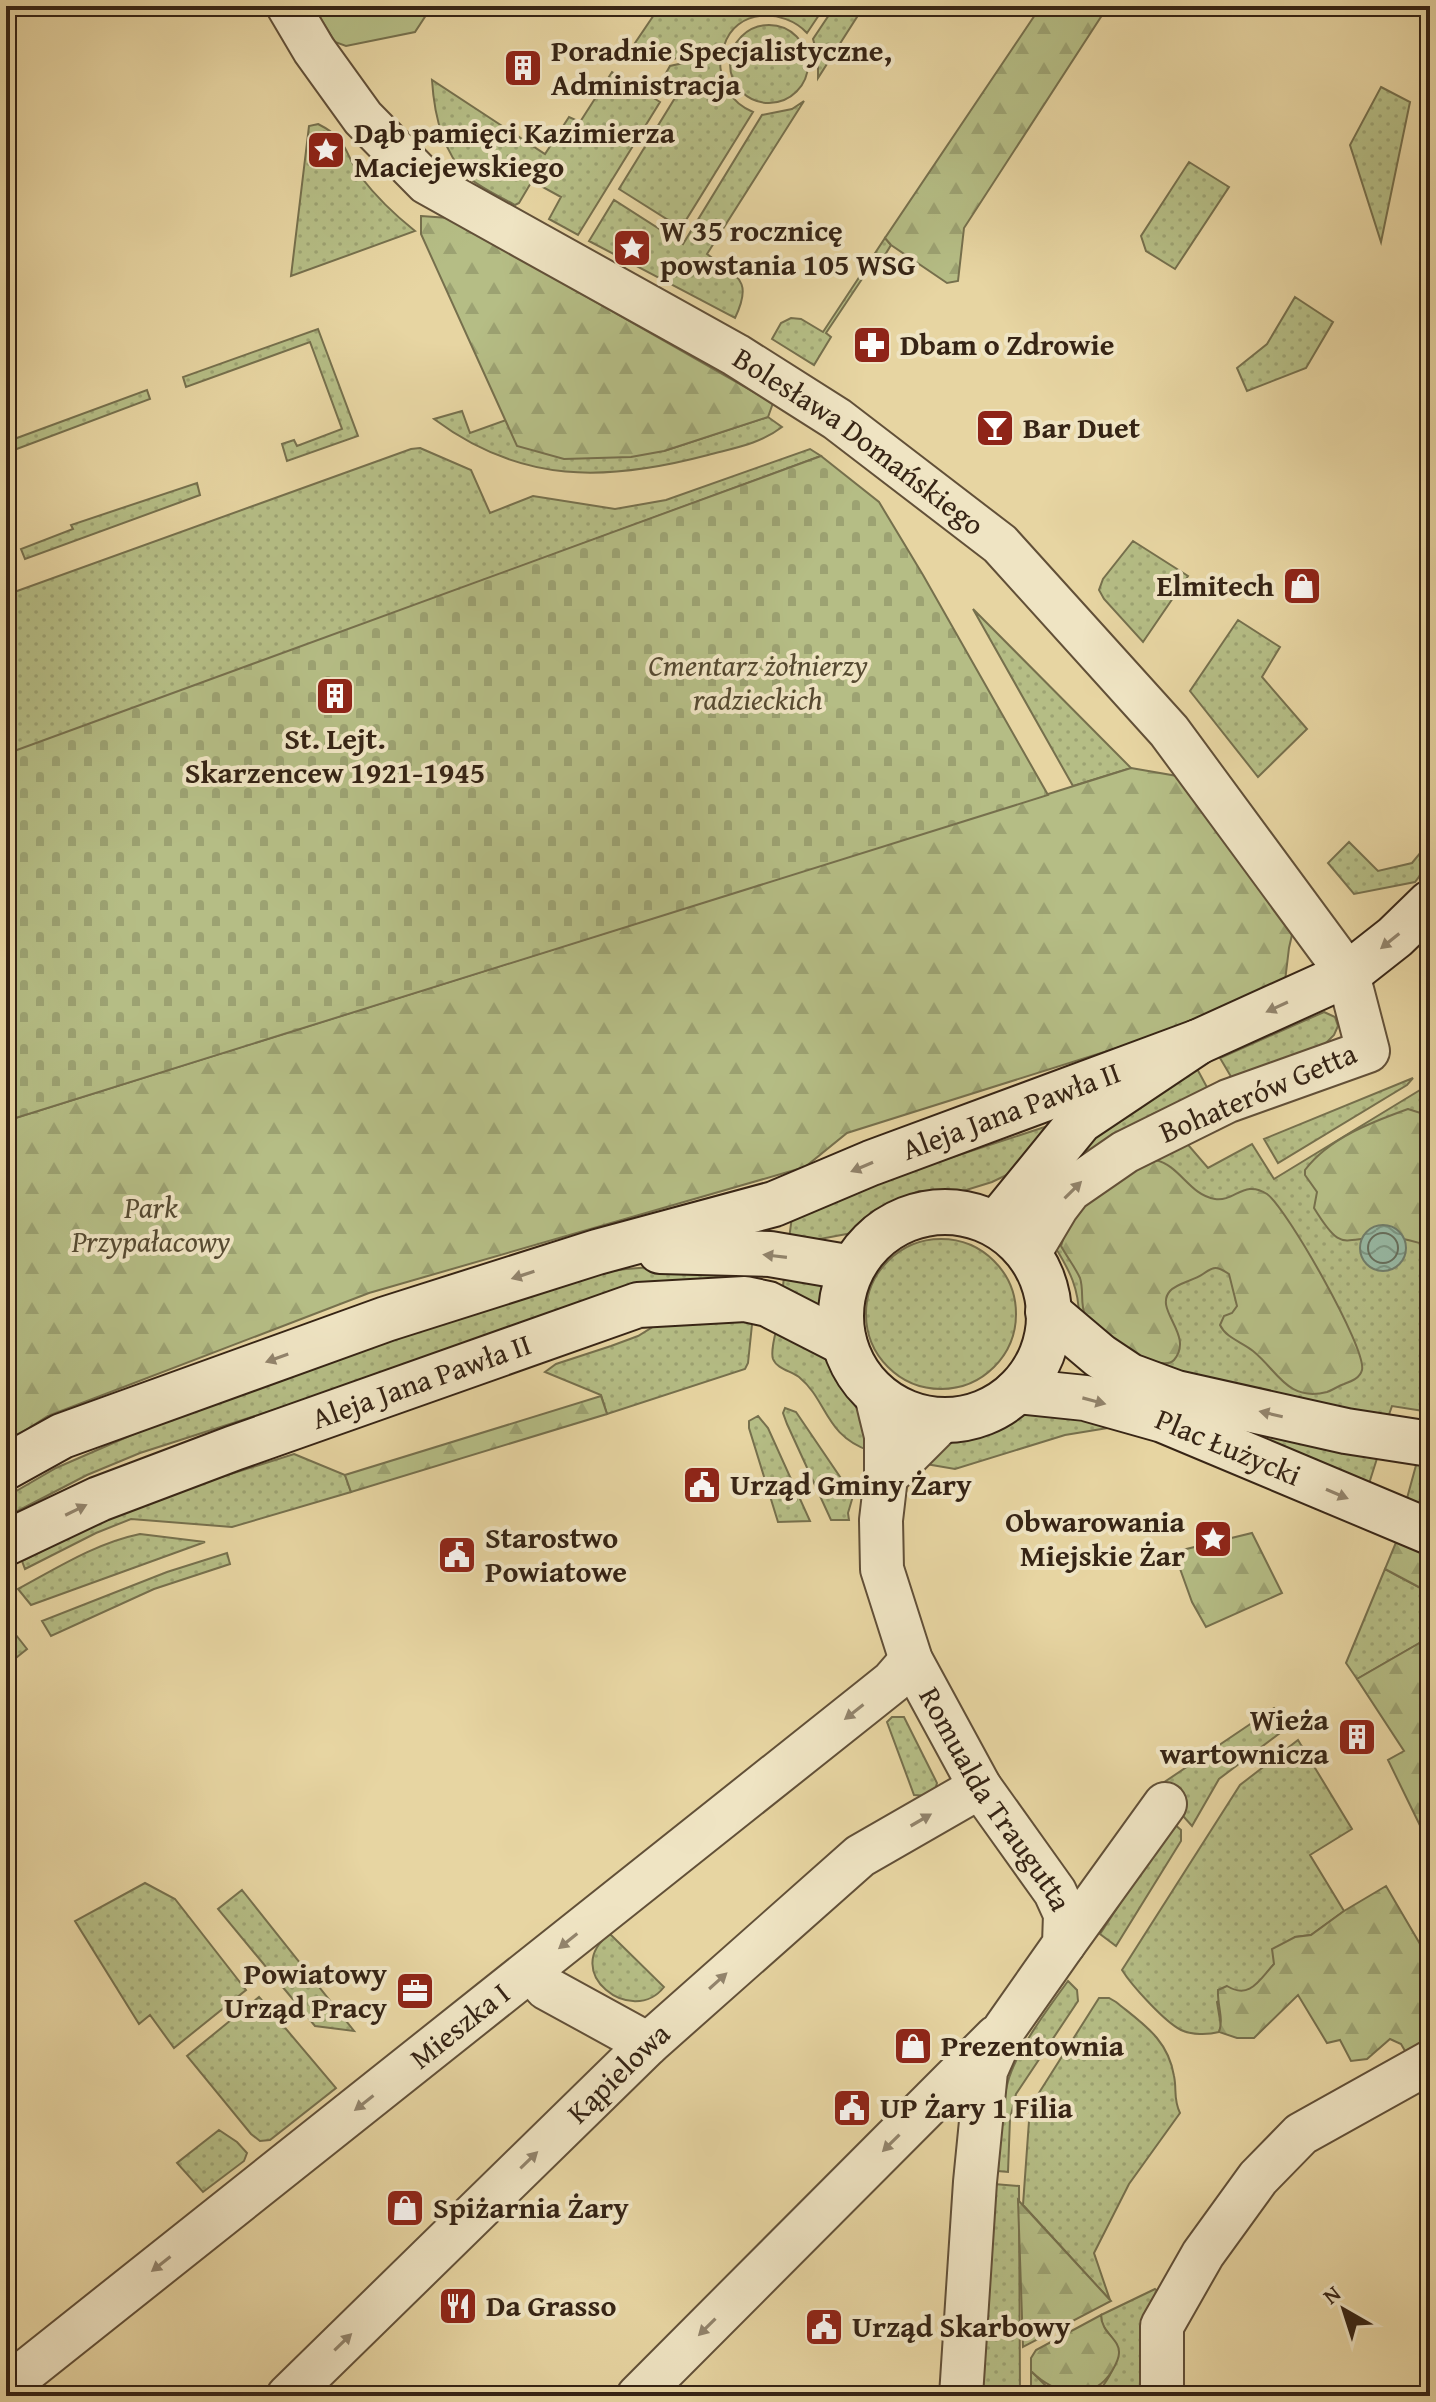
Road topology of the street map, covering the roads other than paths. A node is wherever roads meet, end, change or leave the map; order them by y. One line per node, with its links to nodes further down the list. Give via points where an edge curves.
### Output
1 (288, 6): 3 (street, Bolesława Domańskiego, via 363,118 427,183 736,355 837,419 1000,544 1169,731)
2 (1430, 903): 3 (street, Bohaterów Getta, one-way to 3)
3 (1348, 974): 4 (street, Bohaterów Getta, one-way to 4); 7 (street, Bohaterów Getta, one-way to 3, via 1070,1190 1125,1152 1228,1101 1368,1051)
4 (1198, 1042): 5 (street, Bohaterów Getta, via 1080,1121); 6 (street, Aleja Jana Pawła II, one-way to 6, via 774,1204)
5 (996, 1224): 7 (street); 8 (street, via 964,1213 931,1212 899,1222 872,1240)
6 (597, 1252): 8 (street, Aleja Jana Pawła II, one-way to 6, via 755,1253); 15 (street, Aleja Jana Pawła II, one-way to 15, via 386,1319 62,1436)
7 (1029, 1254): 9 (street, via 1047,1290)
8 (852, 1268): 10 (street, via 840,1317)
9 (1048, 1312): 11 (street, via 1041,1357); 14 (street, Plac Łużycki, one-way to 9, via 1176,1393 1130,1376)
10 (844, 1343): 12 (street, via 856,1371); 18 (street, Aleja Jana Pawła II, one-way to 10, via 126,1489 638,1305 745,1299 768,1304)
11 (1017, 1391): 13 (street, via 999,1406 968,1418); 17 (street, Plac Łużycki, one-way to 17, via 1085,1398 1163,1420)
12 (876, 1395): 13 (street, via 904,1413); 16 (street, Romualda Traugutta, via 886,1436)
13 (943, 1420): 16 (street)
14 (1430, 1444)
15 (6, 1467)
16 (886, 1477): 19 (street, Romualda Traugutta, via 882,1569)
17 (1430, 1532)
18 (6, 1543)
19 (911, 1660): 20 (street, Romualda Traugutta); 23 (street, Mieszka I, one-way to 23, via 892,1682)
20 (980, 1787): 22 (street, Romualda Traugutta, via 1055,1892 1065,1914); 25 (street, Kąpielowa, one-way to 20, via 860,1856)
21 (1165, 1804): 22 (street)
22 (1064, 1944): 24 (street, Romualda Traugutta)
23 (532, 1970): 25 (street, via 546,1988); 27 (street, Mieszka I, one-way to 27)
24 (1005, 2028): 29 (street, one-way to 29); 30 (street, Romualda Traugutta, via 986,2071)
25 (648, 2044): 28 (street, Kąpielowa, one-way to 25)
26 (1430, 2062): 31 (street, via 1301,2134 1258,2178 1203,2254 1162,2326)
27 (6, 2387)
28 (288, 2396)
29 (638, 2396)
30 (961, 2396)
31 (1162, 2396)

